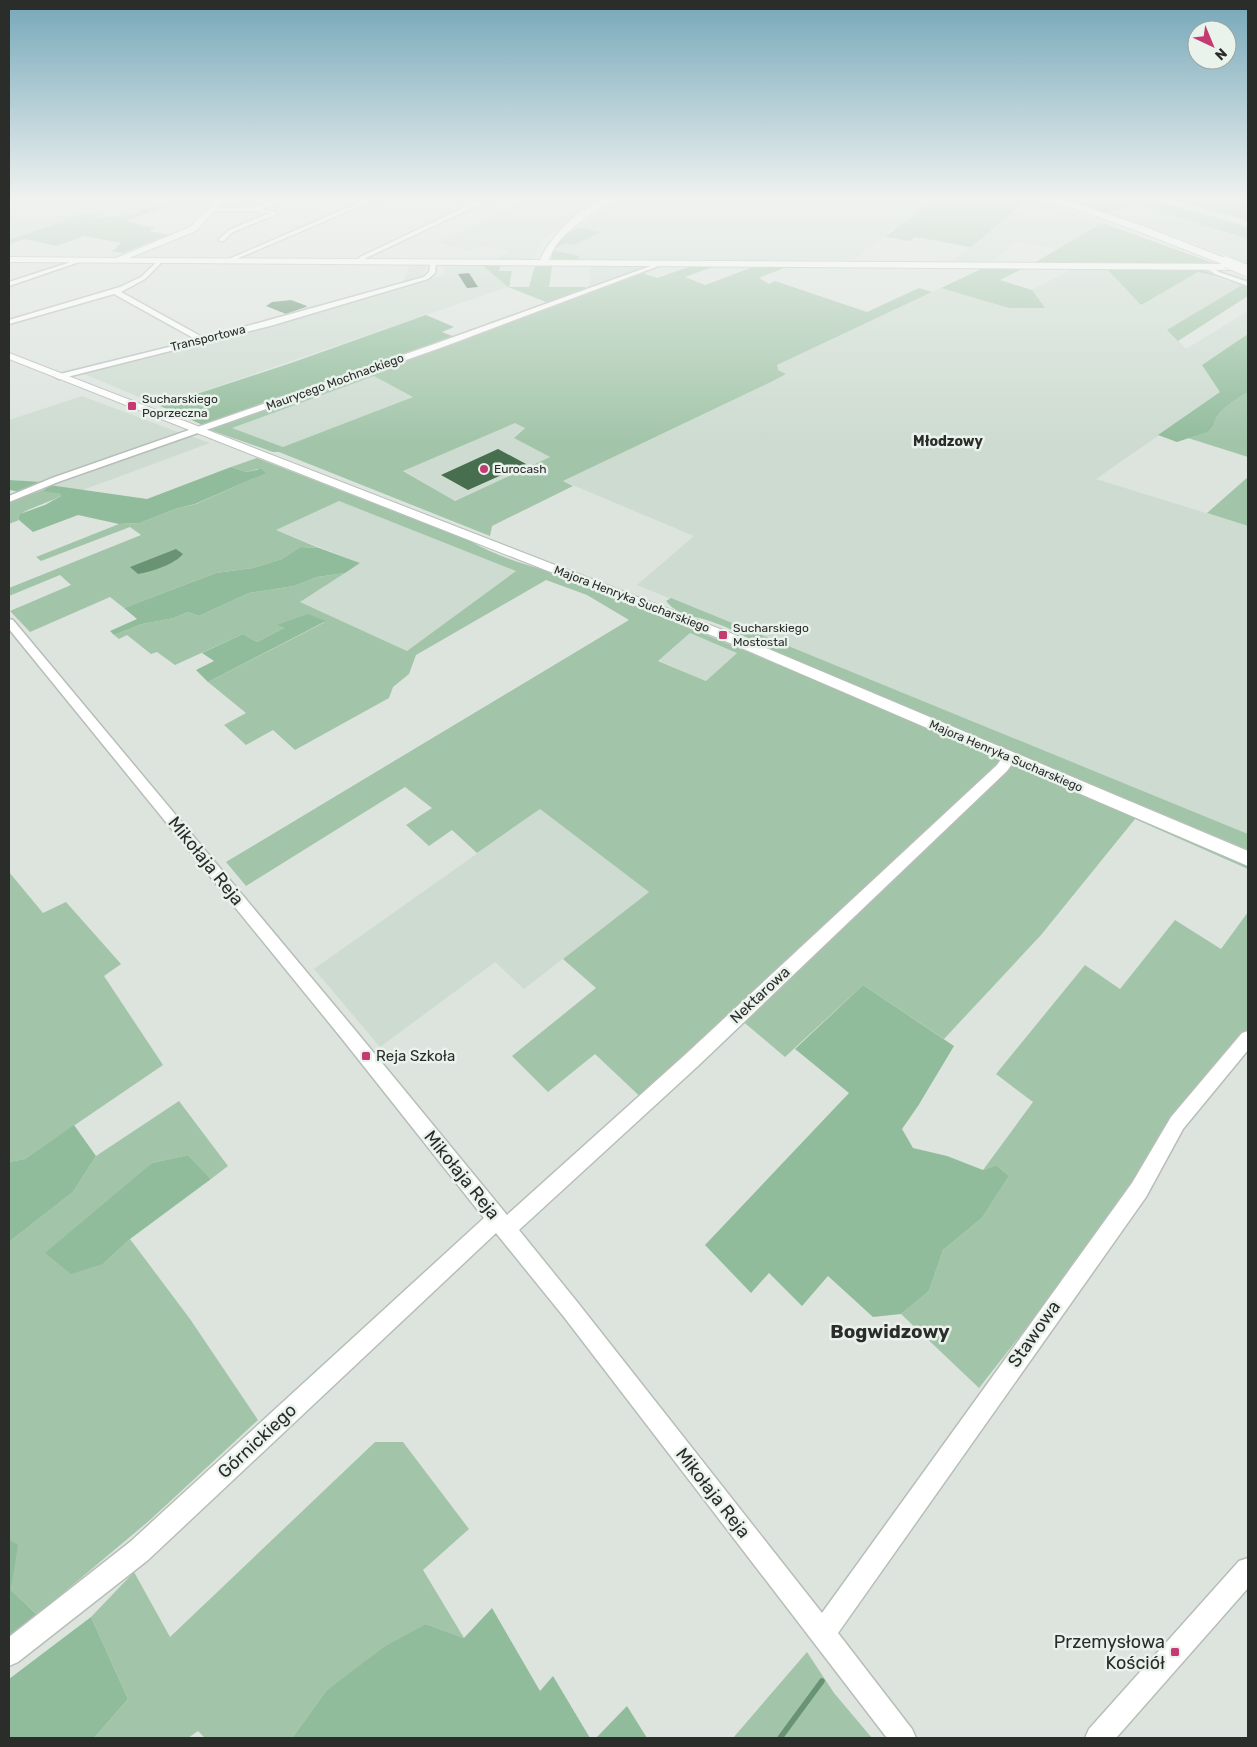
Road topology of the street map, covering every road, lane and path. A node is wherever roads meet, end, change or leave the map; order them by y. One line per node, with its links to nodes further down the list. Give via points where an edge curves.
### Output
1 (26, 279): 6 (street)
2 (142, 279): 8 (street)
3 (424, 279): 10 (street, Transportowa)
4 (623, 279): 13 (street, Maurycego Mochnackiego)
5 (1232, 279): 7 (street)
6 (9, 284)
7 (1248, 284)
8 (116, 292): 9 (street); 10 (street)
9 (9, 322)
10 (203, 340): 12 (street, Transportowa)
11 (9, 356): 12 (street, Majora Henryka Sucharskiego)
12 (59, 377): 13 (street, Majora Henryka Sucharskiego)
13 (197, 431): 14 (street, Maurycego Mochnackiego, via 55,480); 16 (street, Majora Henryka Sucharskiego, via 706,628)
14 (9, 500)
15 (9, 622): 19 (street, Mikołaja Reja)
16 (1010, 758): 17 (street, Majora Henryka Sucharskiego); 19 (street, Nektarowa, via 693,1059)
17 (1248, 859)
18 (1248, 1038): 21 (street, Stawowa, via 1177,1124 1139,1190)
19 (502, 1224): 21 (street, Mikołaja Reja); 22 (street, Górnickiego, via 139,1551)
20 (1248, 1570): 24 (street)
21 (822, 1634): 23 (street, Mikołaja Reja)
22 (9, 1653)
23 (903, 1738)
24 (1098, 1738)

